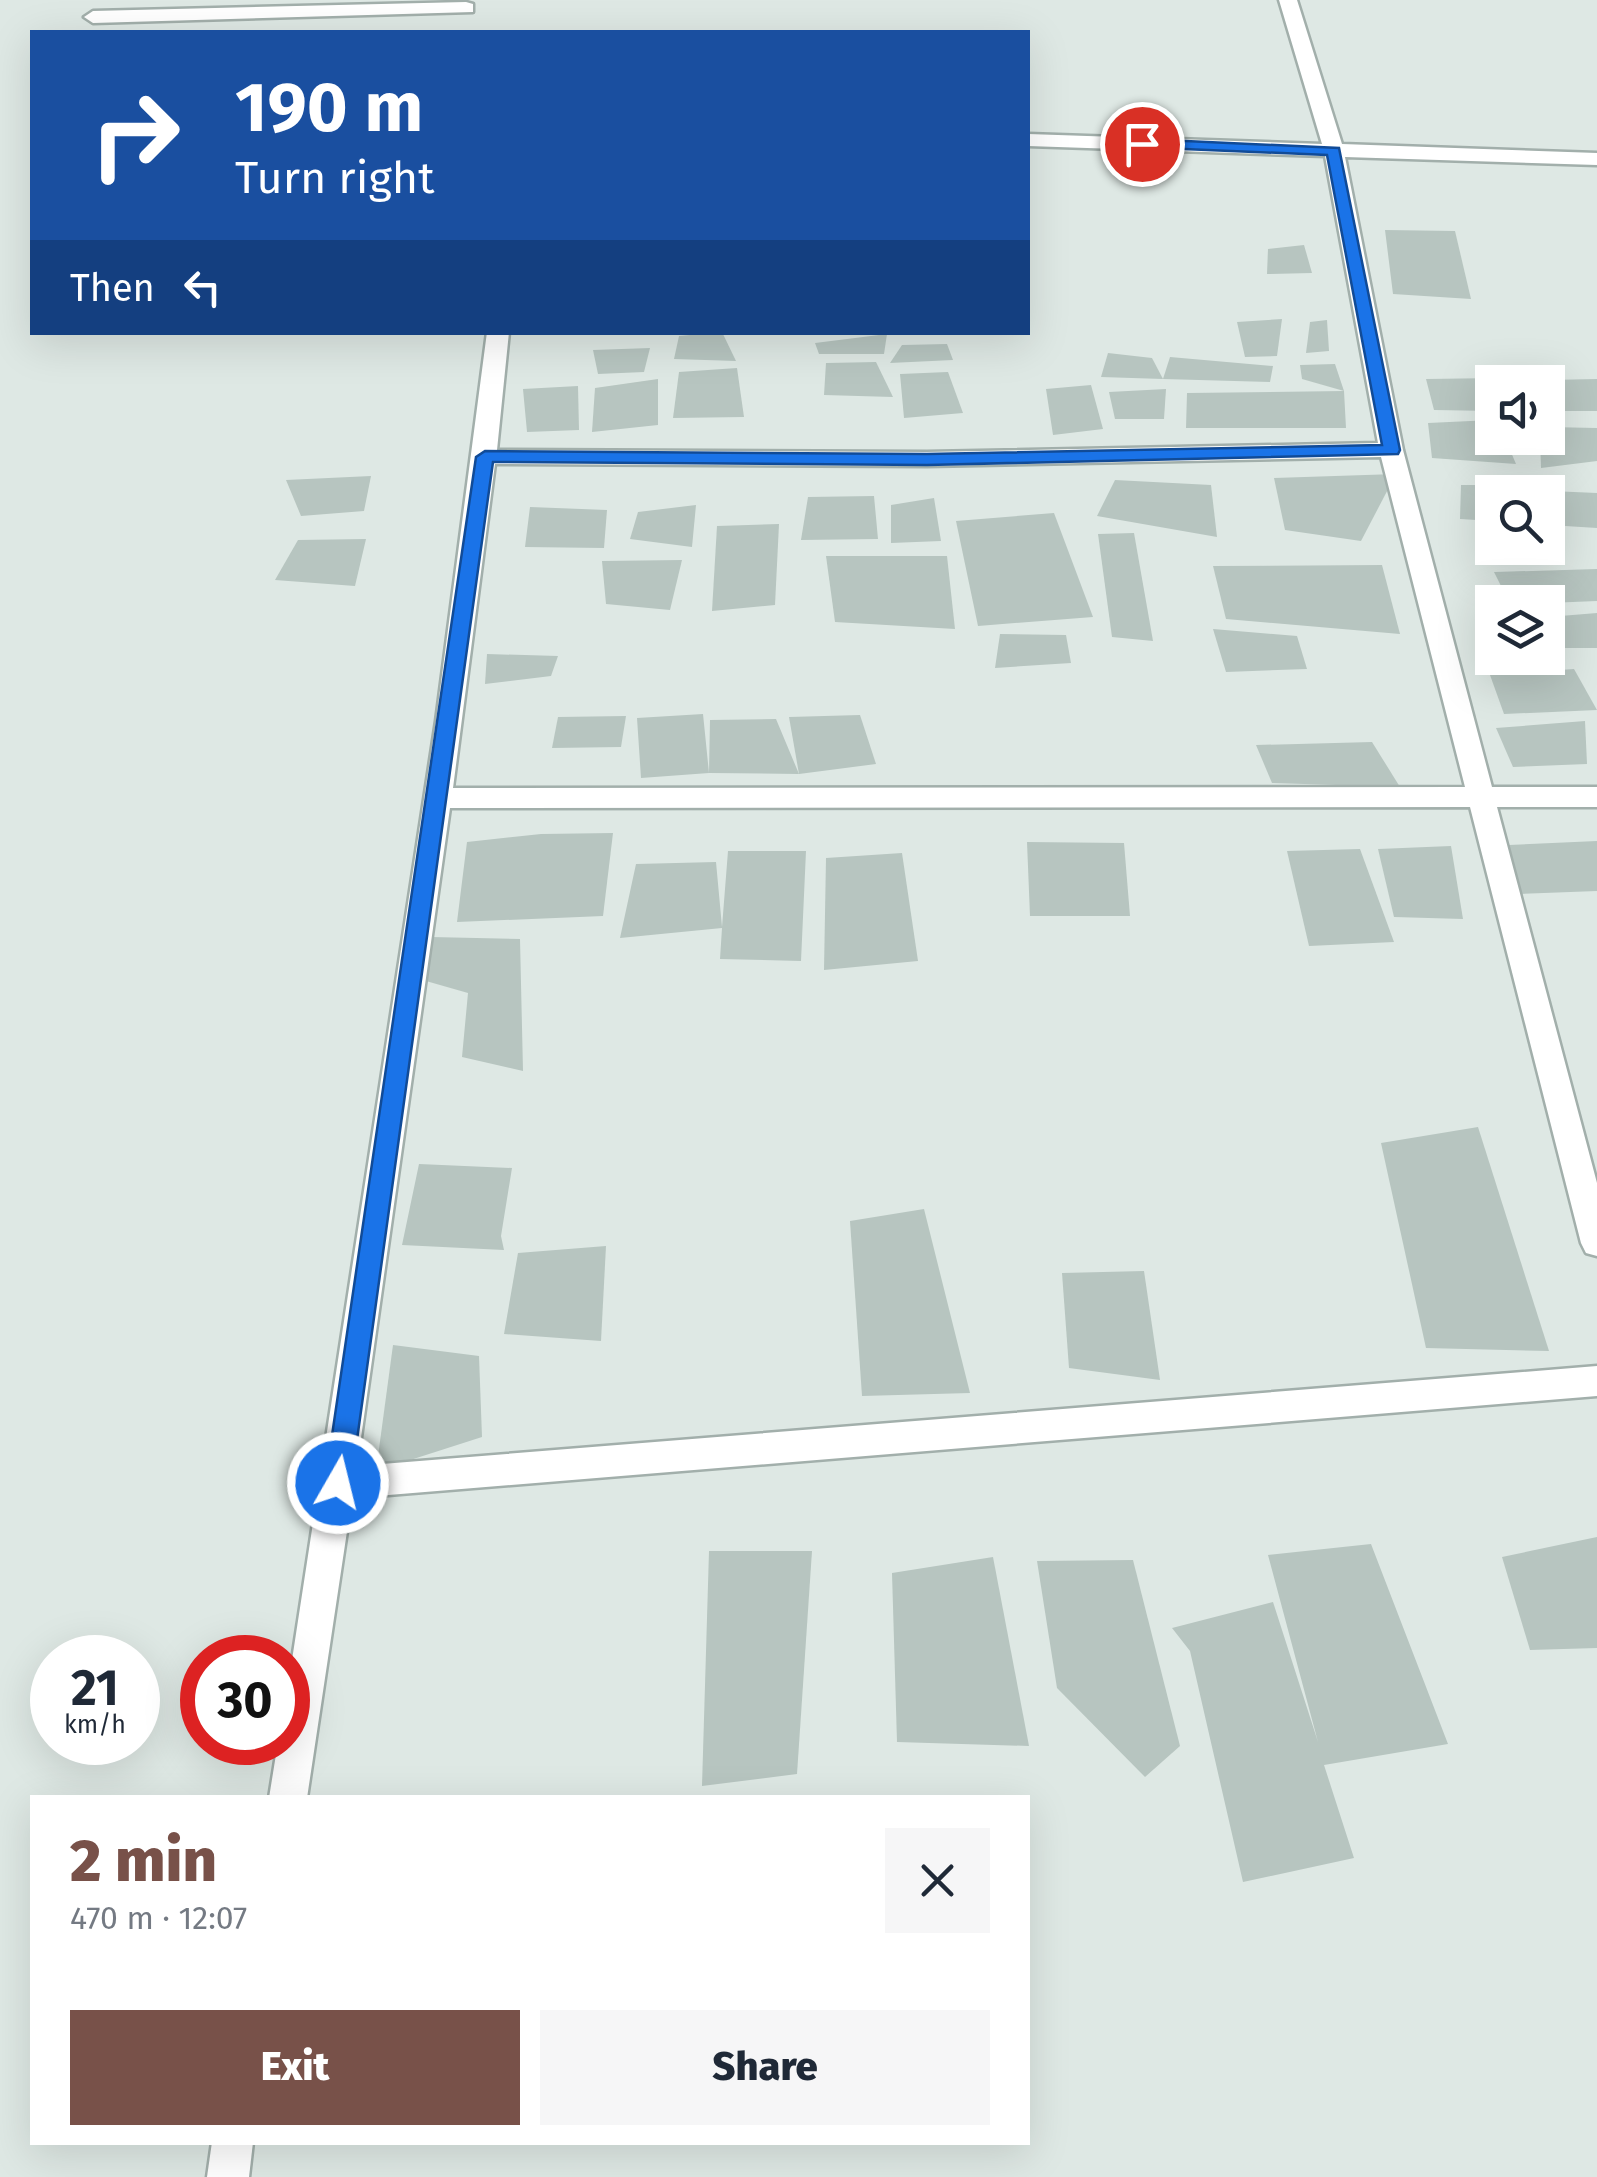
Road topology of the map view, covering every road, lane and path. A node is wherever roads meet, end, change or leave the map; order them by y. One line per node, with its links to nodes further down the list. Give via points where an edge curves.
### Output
1 (1288, 0): 6 (street)
2 (465, 4): 3 (street); 4 (street)
3 (93, 17)
4 (474, 30)
5 (1030, 140): 6 (street)
6 (1334, 151): 7 (street); 9 (street)
7 (1597, 159)
8 (498, 335): 10 (street)
9 (1392, 450): 10 (street, via 927,460); 13 (street)
10 (485, 457): 12 (street)
11 (1597, 797): 13 (street)
12 (438, 798): 13 (street); 16 (street)
13 (1480, 798): 14 (street)
14 (1597, 1243)
15 (1597, 1381): 16 (street)
16 (338, 1483): 17 (street)
17 (288, 1795)
18 (233, 2145): 19 (street)
19 (228, 2177)

